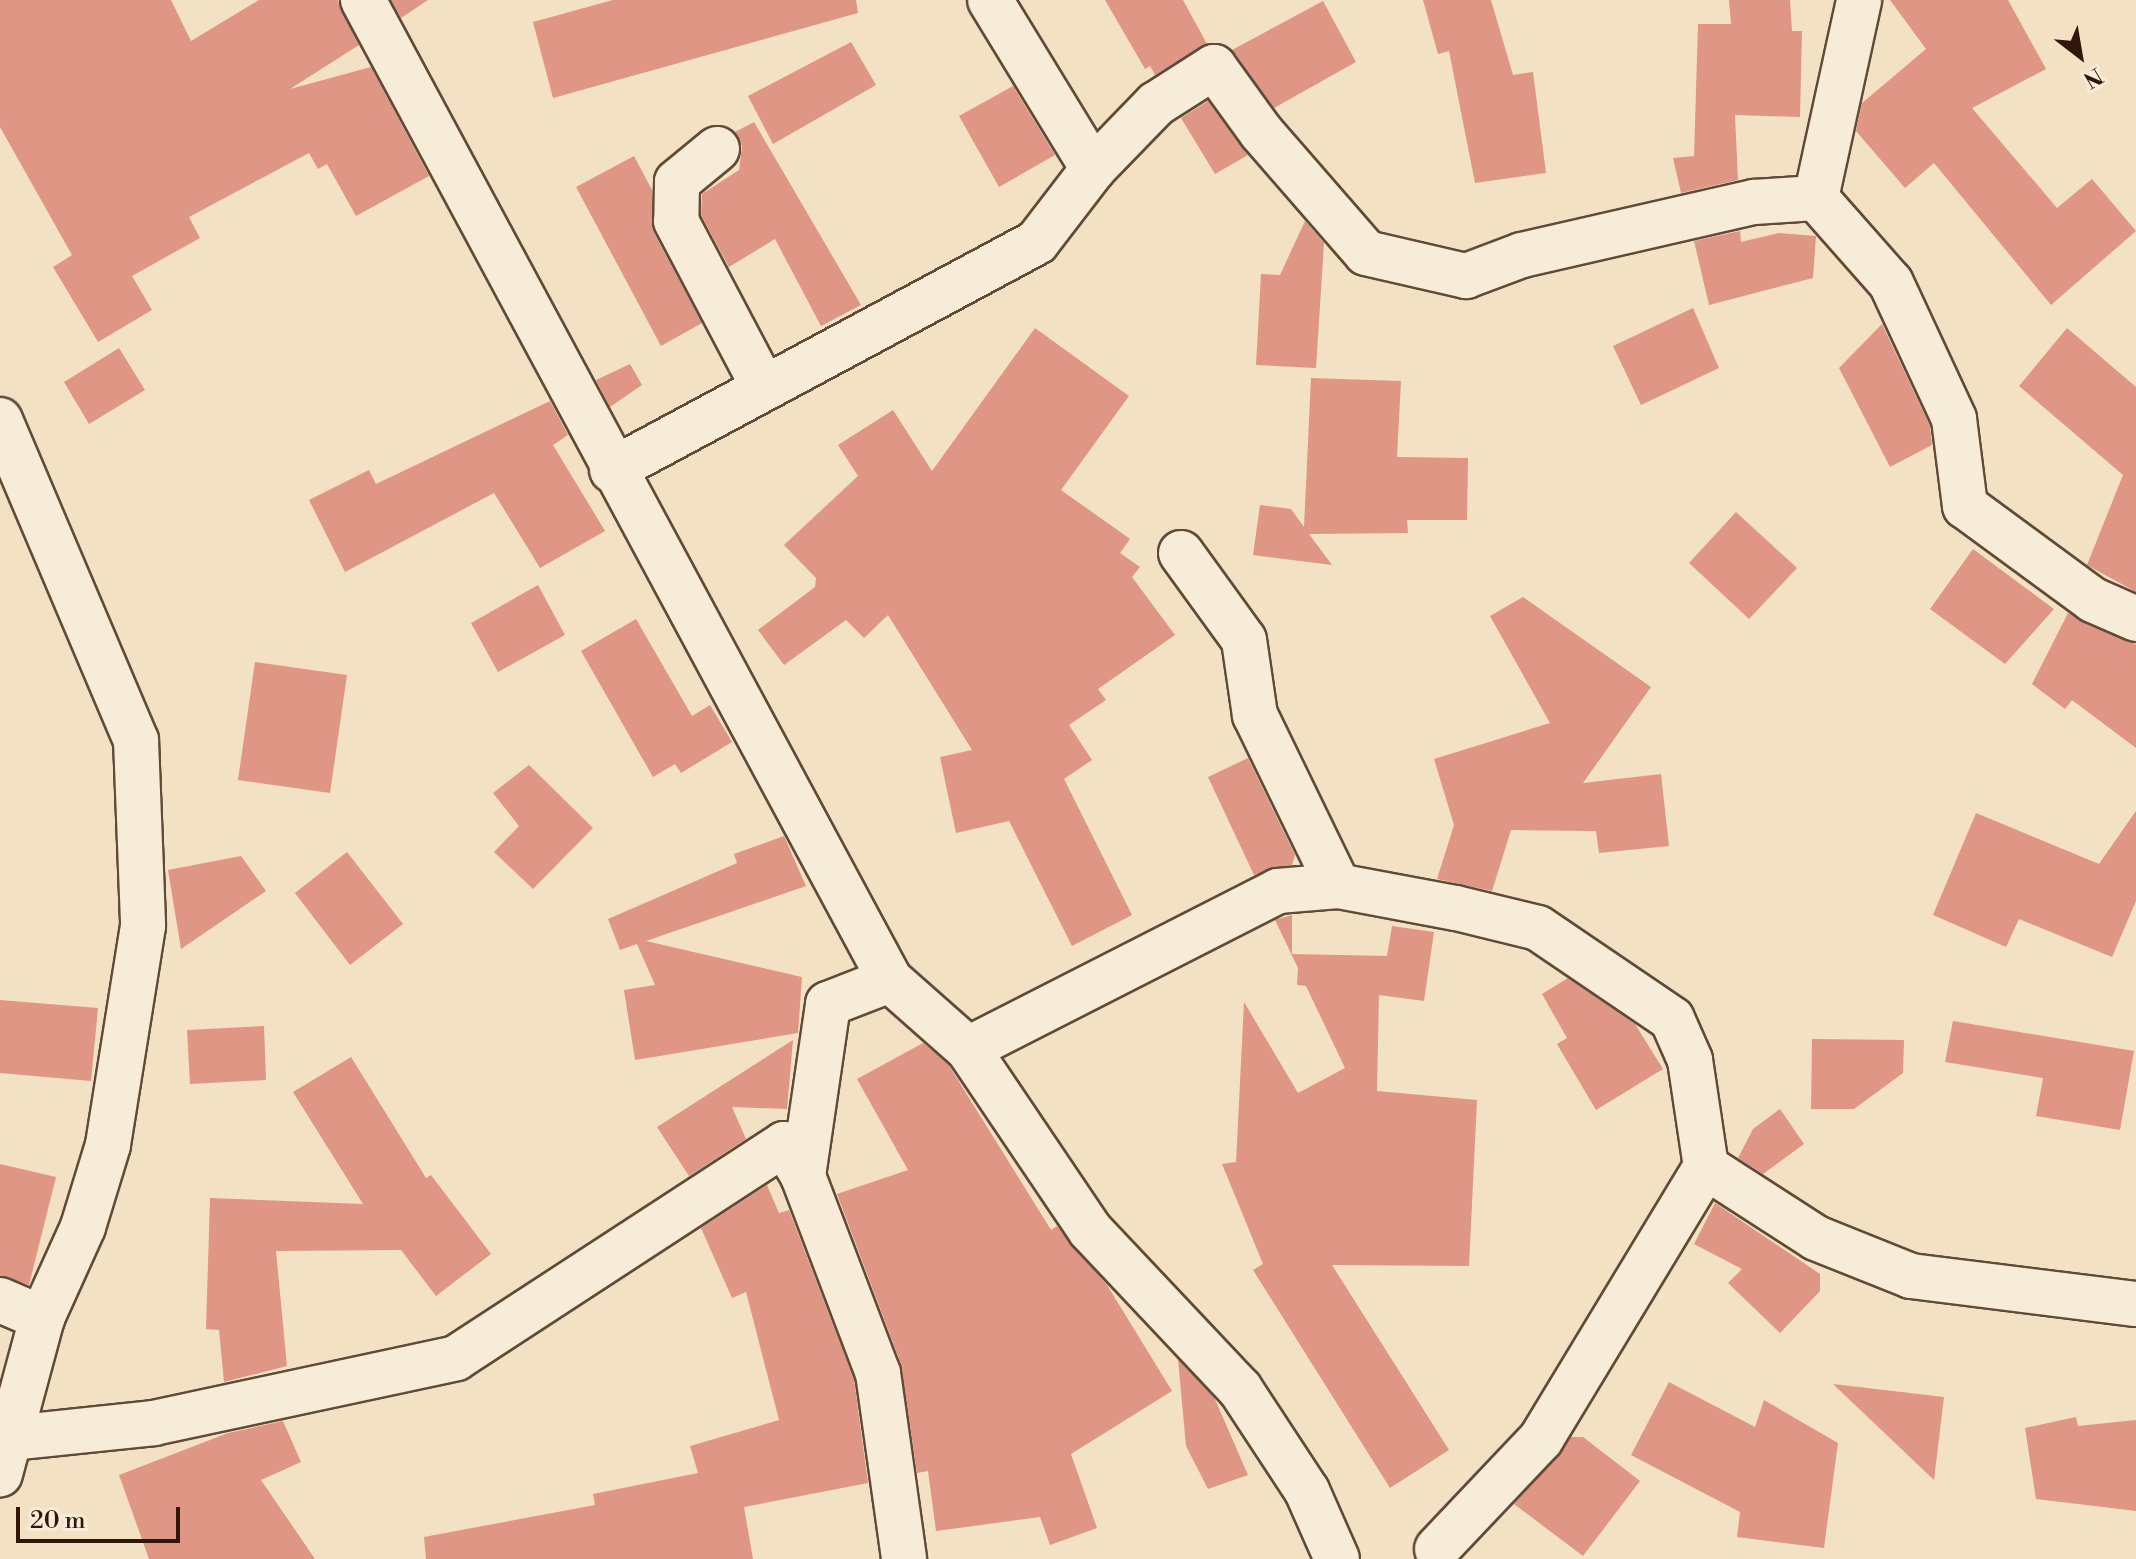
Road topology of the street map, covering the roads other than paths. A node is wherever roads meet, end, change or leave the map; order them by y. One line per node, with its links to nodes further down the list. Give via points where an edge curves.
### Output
1 (363, 0): 9 (street)
2 (990, 0): 5 (street)
3 (1859, 0): 6 (street)
4 (717, 149): 7 (street, via 677,182 676,221)
5 (1093, 169): 6 (street, via 1156,104 1214,67 1261,132 1366,253 1466,276 1522,255 1754,202); 7 (street, via 1037,242)
6 (1816, 198): 11 (street, via 1891,283 1954,419 1965,506 2093,600)
7 (763, 386): 9 (street)
8 (0, 420): 19 (street, via 136,740 143,926 108,1145 83,1227)
9 (612, 470): 13 (street)
10 (1181, 553): 12 (street, via 1244,640 1255,715)
11 (2136, 619)
12 (1338, 886): 14 (street, via 1278,891); 15 (street, via 1538,928 1672,1019 1690,1060)
13 (890, 980): 14 (street); 16 (street, via 828,1004)
14 (968, 1049): 23 (street, via 1090,1230 1240,1389 1307,1491)
15 (1706, 1167): 18 (street, via 1816,1238 1911,1276); 21 (street, via 1541,1439)
16 (803, 1176): 20 (street, via 784,1144 456,1358); 22 (street, via 878,1373)
17 (0, 1300): 19 (street)
18 (2136, 1304)
19 (42, 1318): 20 (street)
20 (6, 1456)
21 (1436, 1556)
22 (904, 1559)
23 (1337, 1559)

